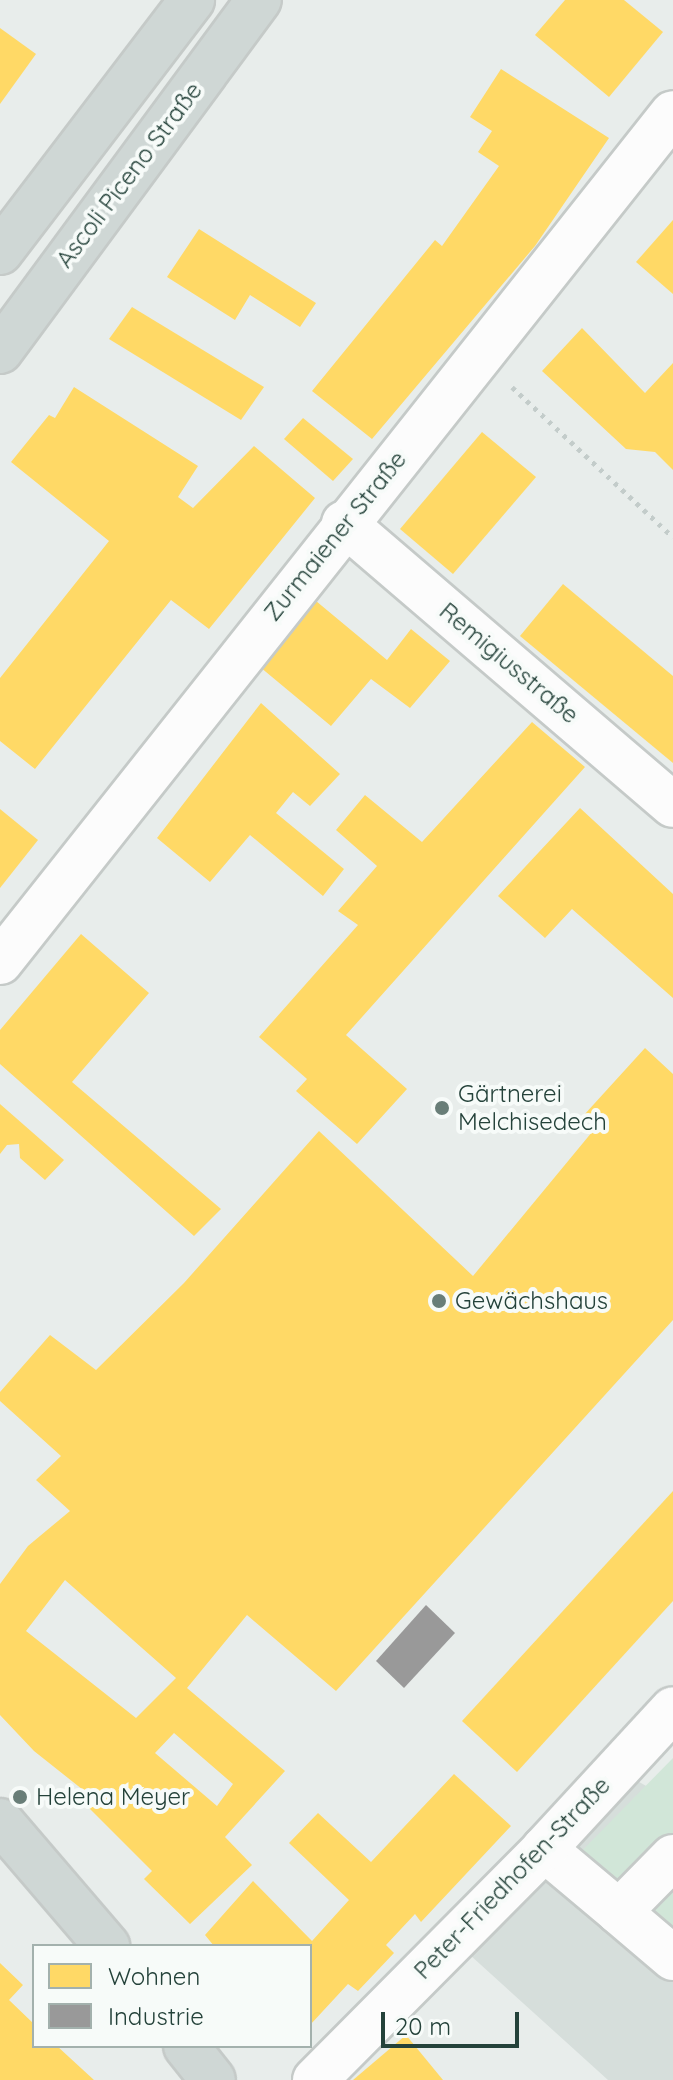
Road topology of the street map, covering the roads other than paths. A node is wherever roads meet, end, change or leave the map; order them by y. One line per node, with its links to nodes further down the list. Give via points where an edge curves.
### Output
1 (192, 0): 4 (main road)
2 (259, 0): 5 (main road, Ascoli Piceno Straße)
3 (673, 113): 6 (street, Zurmaiener Straße)
4 (0, 252)
5 (0, 351)
6 (344, 523): 7 (street, Remigiusstraße); 8 (street, Zurmaiener Straße)
7 (673, 805)
8 (0, 962)
9 (673, 1709): 11 (street, Peter-Friedhofen-Straße)
10 (0, 1821): 14 (main road)
11 (544, 1849): 13 (street); 18 (street, Peter-Friedhofen-Straße)
12 (673, 1857): 13 (street)
13 (619, 1912): 15 (street)
14 (105, 1944)
15 (673, 1958)
16 (188, 2048): 17 (main road)
17 (213, 2080)
18 (315, 2080)

